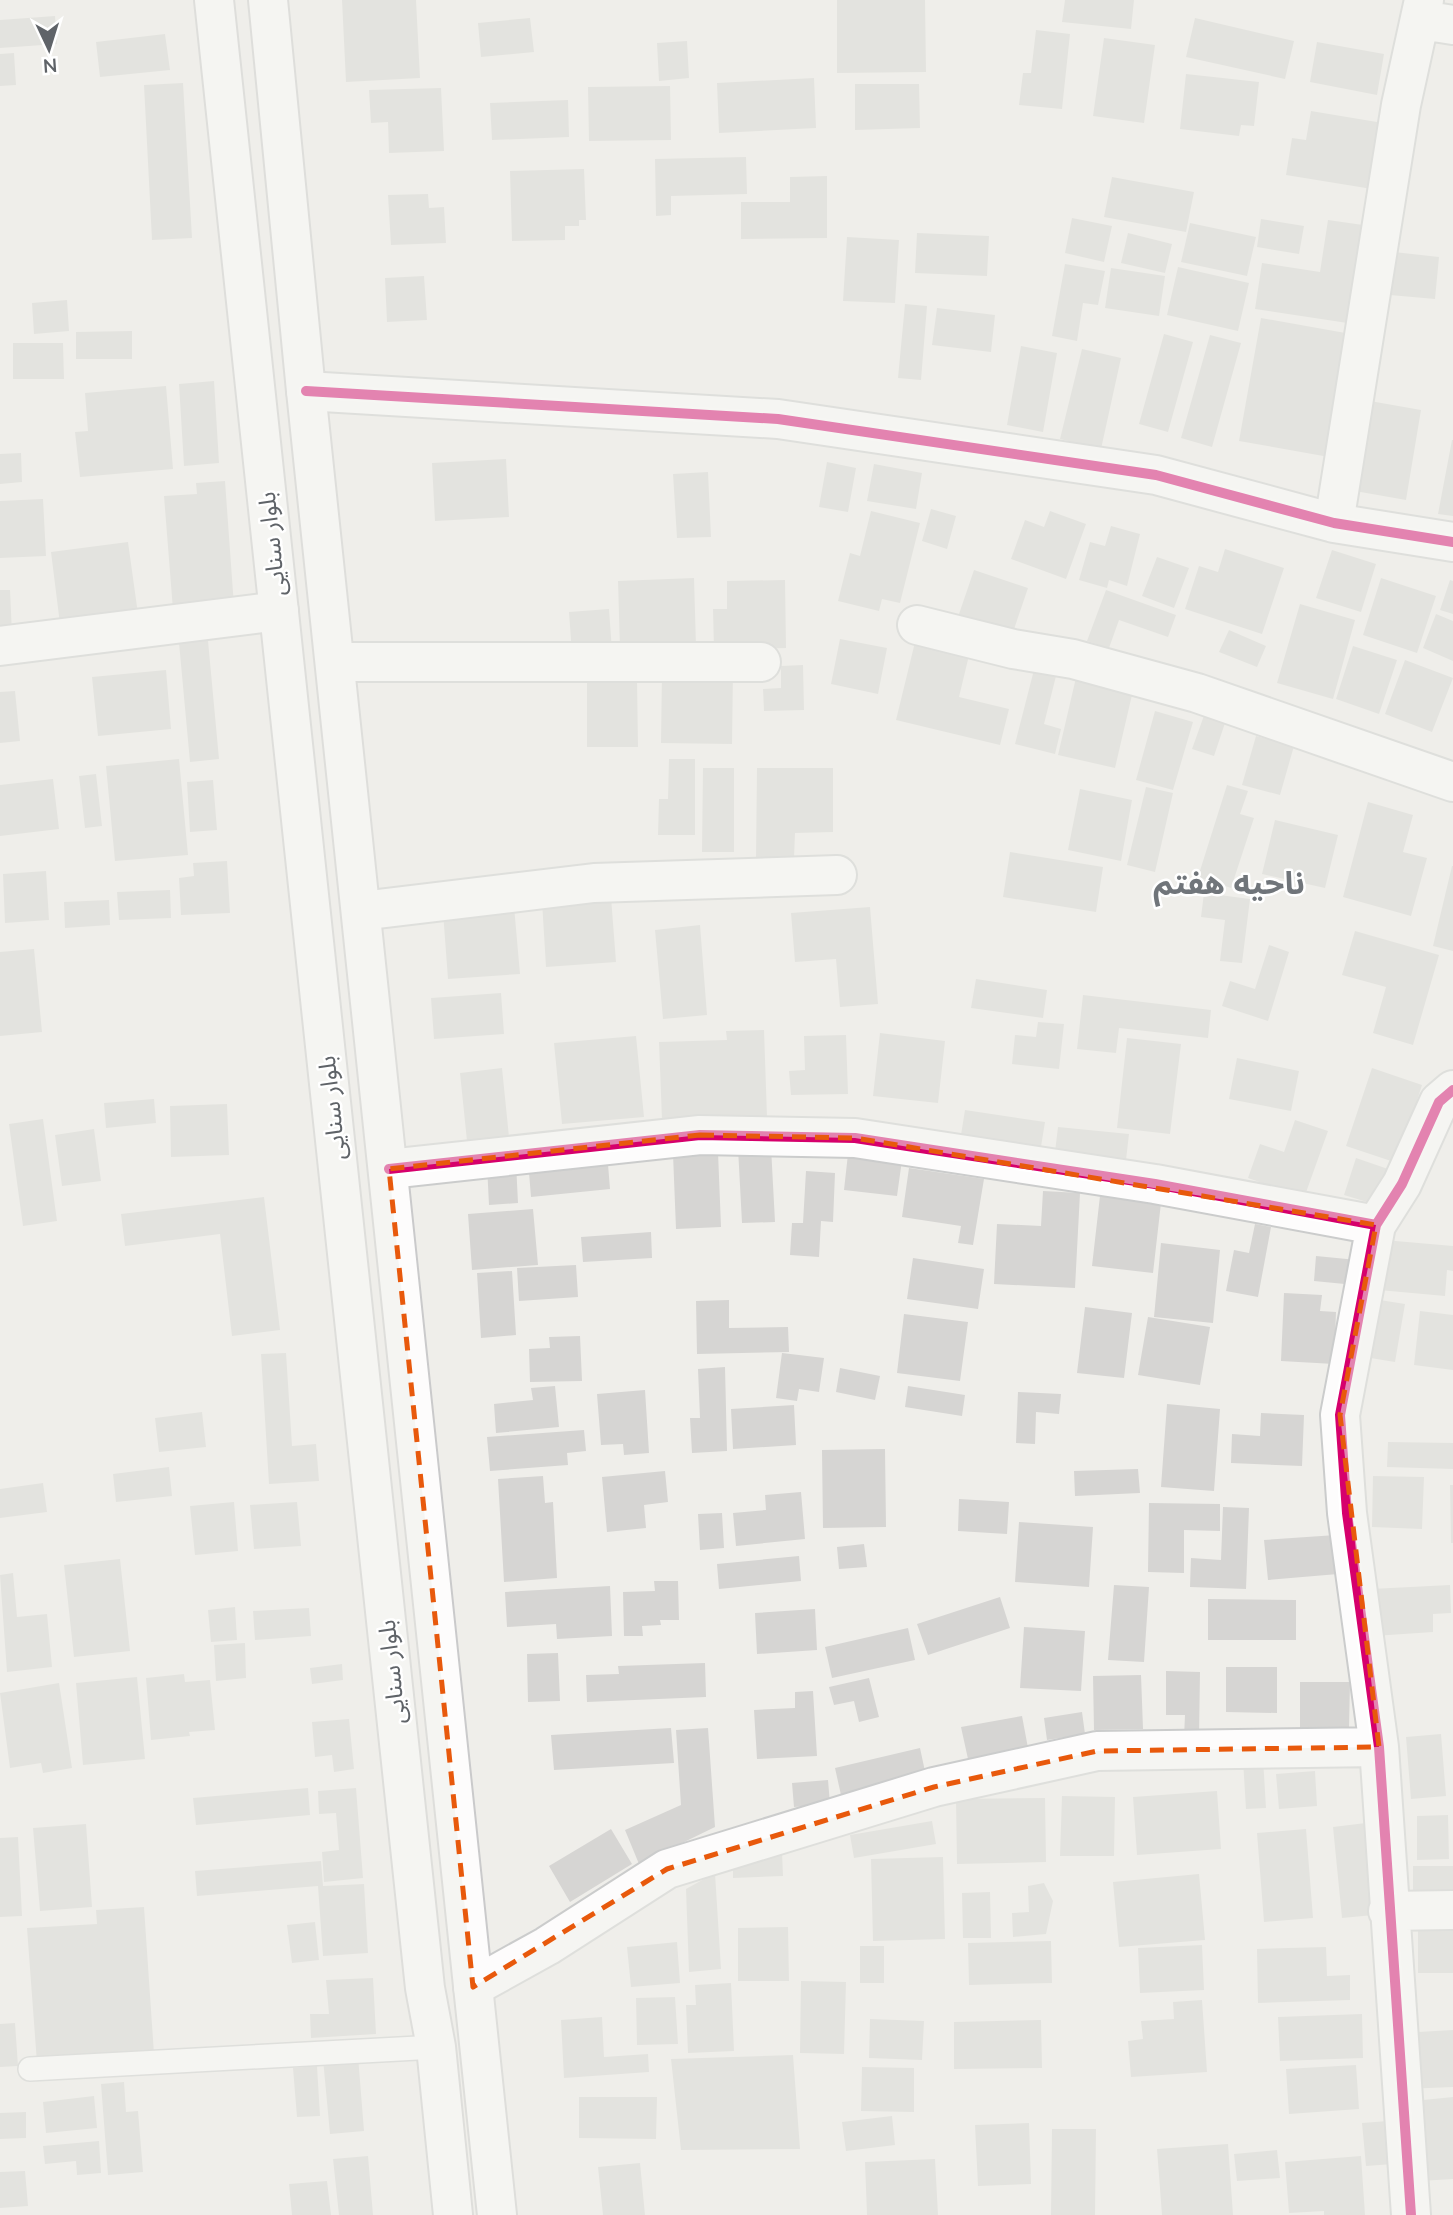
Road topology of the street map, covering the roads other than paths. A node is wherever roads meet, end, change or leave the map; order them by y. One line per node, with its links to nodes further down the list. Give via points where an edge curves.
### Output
1 (214, 0): 7 (street, بلوار سنایی)
2 (268, 0): 4 (street, بلوار سنایی)
3 (1433, 15): 5 (street, via 1401,105)
4 (306, 391): 5 (street, via 778,419 1156,474); 10 (street, بلوار سنایی)
5 (1334, 523): 6 (street)
6 (1453, 542)
7 (279, 611): 9 (street); 22 (street, بلوار سنایی, via 425,1988)
8 (917, 625): 12 (street, via 1073,659 1197,694)
9 (0, 646)
10 (335, 662): 11 (street); 14 (street, بلوار سنایی)
11 (761, 662)
12 (1453, 782)
13 (837, 875): 14 (street, via 594,883)
14 (361, 911): 16 (street, بلوار سنایی)
15 (1453, 1090): 17 (street, via 1439,1102 1402,1184)
16 (389, 1169): 17 (street, via 700,1135 855,1138 1154,1184); 21 (street, بلوار سنایی)
17 (1376, 1225): 18 (street, via 1340,1415)
18 (1379, 1747): 20 (street); 21 (street, via 1097,1751 934,1787 667,1869)
19 (1453, 1910): 20 (street)
20 (1388, 1911): 26 (street)
21 (473, 1987): 25 (street, بلوار سنایی)
22 (436, 2047): 23 (lane); 24 (street, بلوار سنایی)
23 (30, 2069)
24 (453, 2215)
25 (497, 2215)
26 (1411, 2215)

